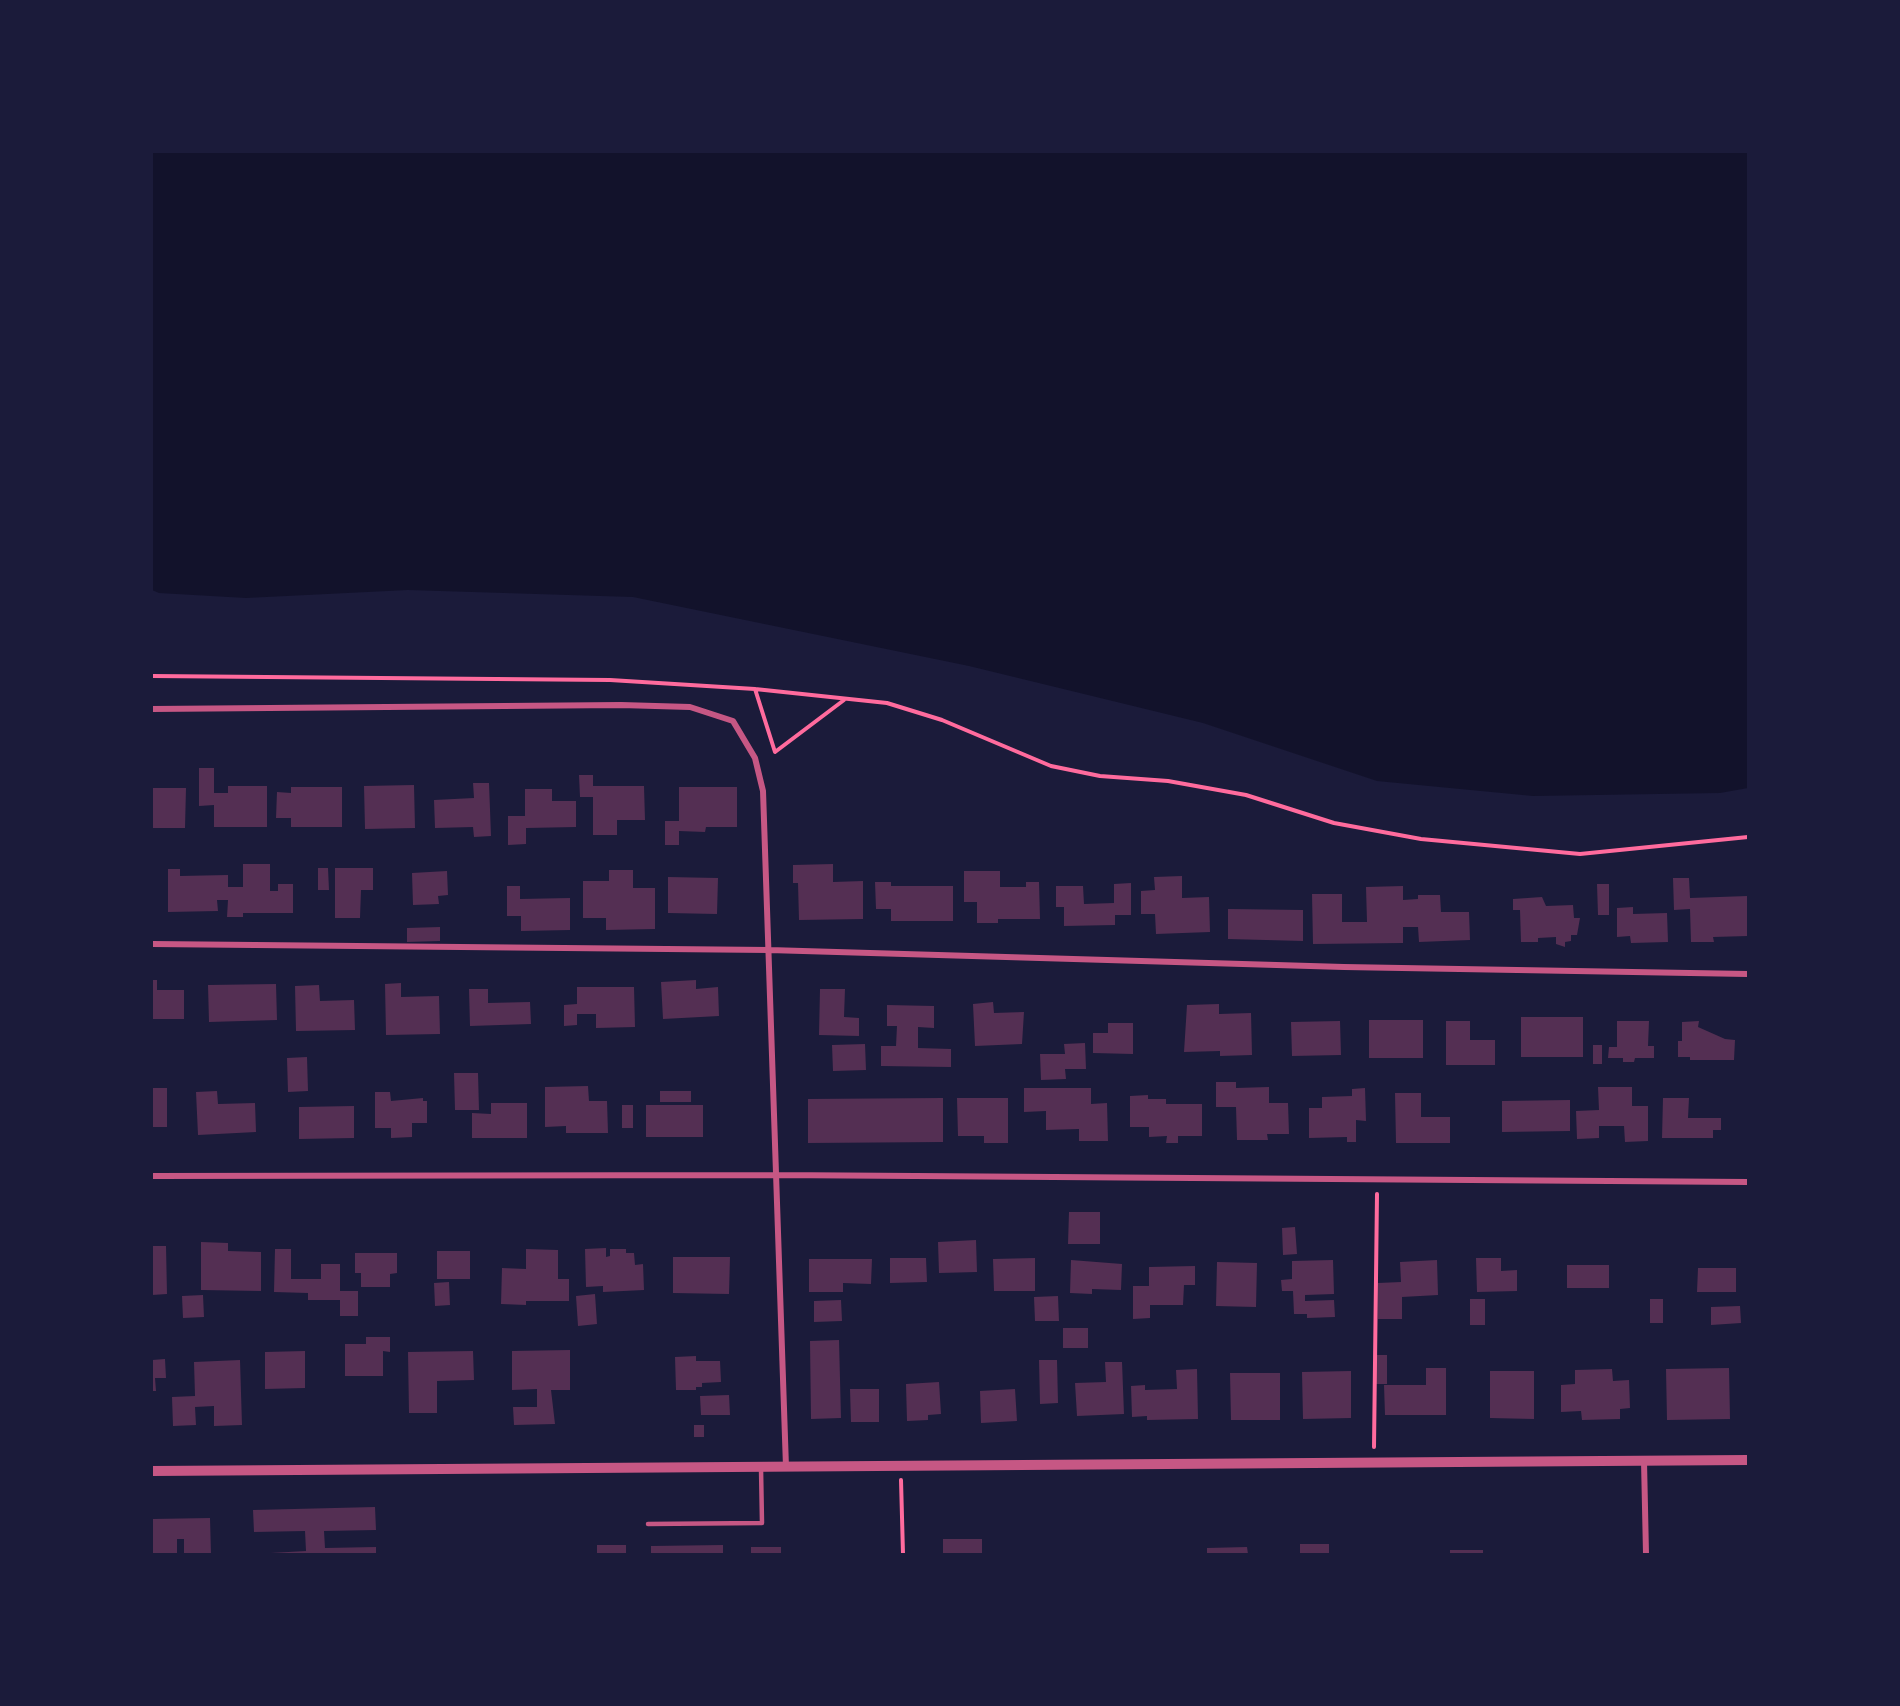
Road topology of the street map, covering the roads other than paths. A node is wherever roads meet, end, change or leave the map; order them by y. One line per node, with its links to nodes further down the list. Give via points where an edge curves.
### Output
1 (152, 709): 3 (street, via 621,705 690,707 733,721 755,758 763,790)
2 (152, 944): 3 (street)
3 (769, 950): 4 (street); 5 (street)
4 (1749, 974)
5 (776, 1175): 6 (street); 7 (street); 10 (street)
6 (152, 1176)
7 (1749, 1182)
8 (1749, 1460): 9 (street)
9 (1644, 1461): 10 (street); 14 (street)
10 (786, 1467): 11 (street)
11 (761, 1468): 12 (street); 13 (lane, via 762,1523)
12 (152, 1471)
13 (648, 1524)
14 (1646, 1554)

